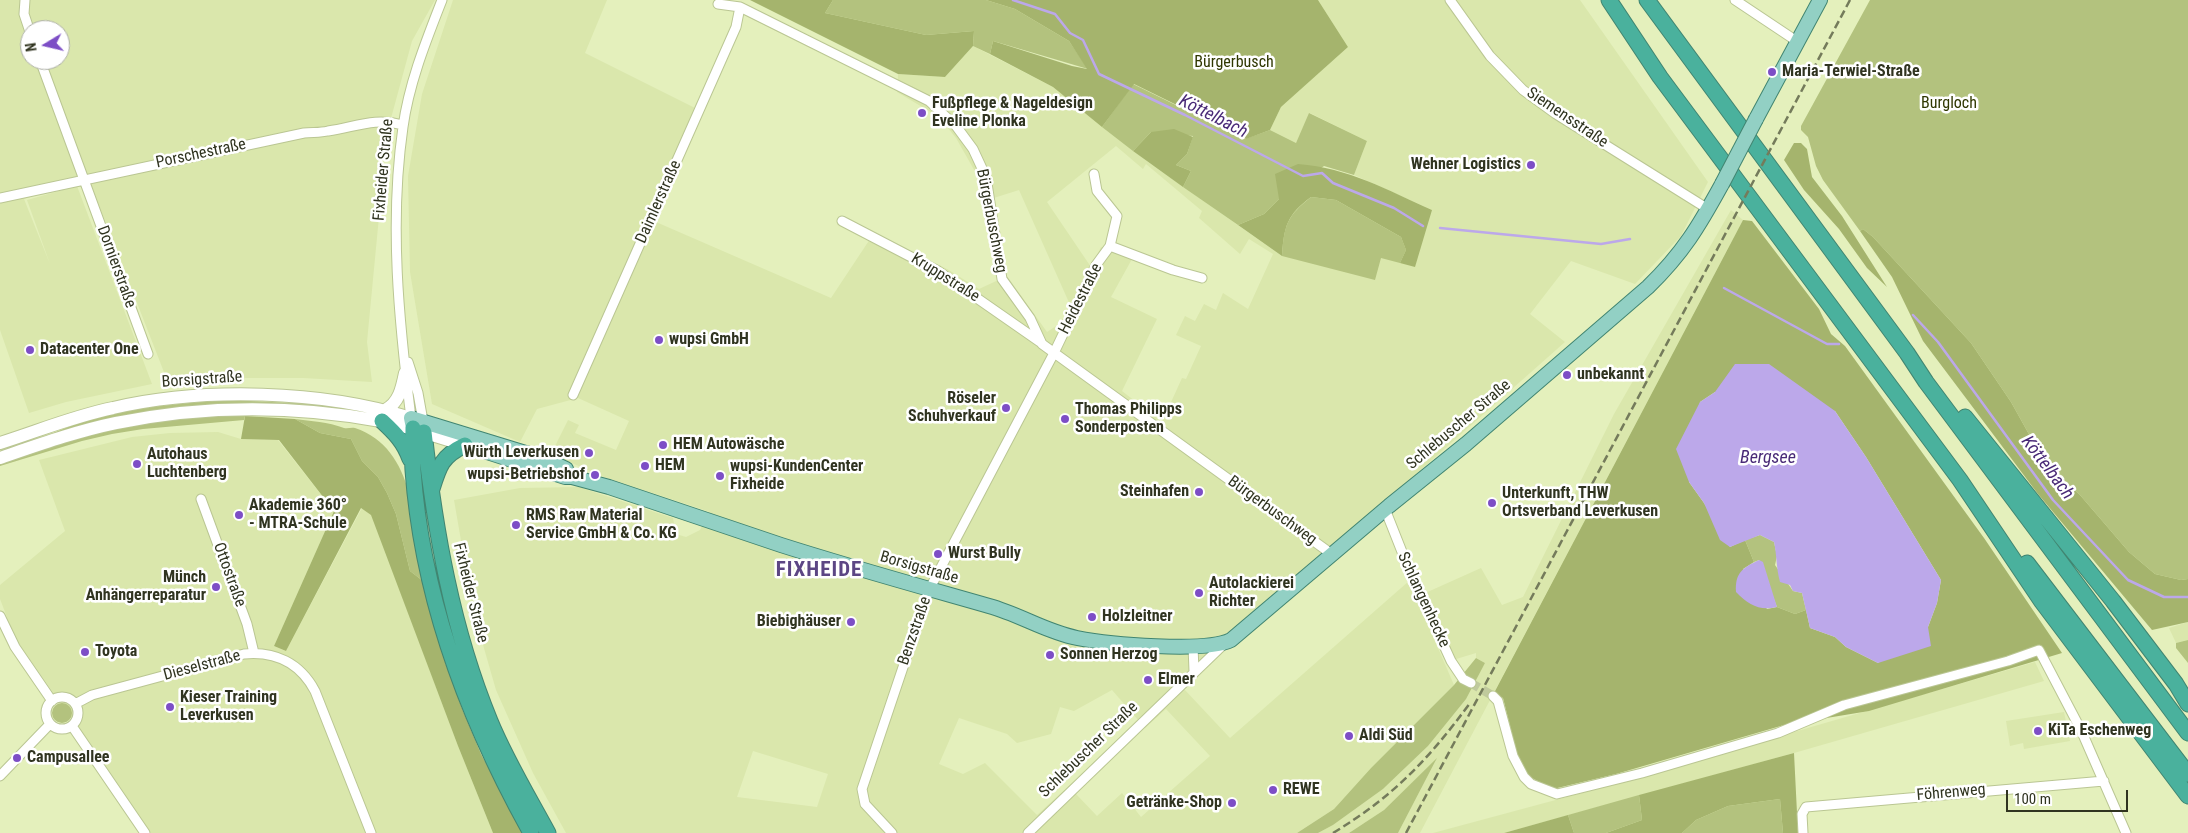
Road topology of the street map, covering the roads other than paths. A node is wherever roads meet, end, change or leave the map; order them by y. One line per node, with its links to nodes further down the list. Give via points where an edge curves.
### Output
1 (25, 0): 10 (street)
2 (442, 0): 13 (street, Fixheider Straße, via 424,46)
3 (1450, 0): 17 (street, Siemensstraße, via 1490,56 1523,90)
4 (1608, 0): 35 (highway, via 1660,77)
5 (1646, 0): 23 (highway)
6 (1735, 0): 11 (street)
7 (1820, 0): 11 (main road, Schlebuscher Straße)
8 (718, 4): 9 (street, Bürgerbuschweg)
9 (740, 7): 21 (street, Bürgerbuschweg, via 929,101 956,126 973,149 986,177 1002,280 1030,318); 27 (street, Daimlerstraße, via 736,26)
10 (26, 20)
11 (1798, 42): 17 (main road, Schlebuscher Straße, bridge)
12 (44, 70): 15 (street, Dornierstraße)
13 (403, 125): 15 (street, Porschestraße, via 374,121); 22 (street, Fixheider Straße, via 396,195 396,251)
14 (1094, 174): 19 (street, Heidestraße, via 1097,191 1116,216)
15 (84, 179): 16 (street, Porschestraße); 24 (street, Dornierstraße)
16 (0, 198)
17 (1708, 210): 38 (main road, Schlebuscher Straße, via 1686,247 1648,287 1466,444)
18 (842, 221): 21 (street, Kruppstraße, via 938,271)
19 (1110, 246): 20 (street, Heidestraße); 25 (street, Heidestraße, via 1096,265)
20 (1202, 278)
21 (1042, 344): 25 (street, Bürgerbuschweg)
22 (403, 348): 26 (street, Fixheider Straße); 29 (street, Fixheider Straße, via 418,393)
23 (1908, 353): 50 (highway, via 1933,376 2107,594); 53 (highway, via 1936,396)
24 (148, 354)
25 (1054, 354): 39 (street, Bürgerbuschweg); 40 (street, Benzstraße)
26 (405, 373): 28 (main road, via 396,400); 29 (street, Fixheider Straße)
27 (573, 395)
28 (383, 416): 29 (main road); 30 (main road, Borsigstraße, via 300,398 208,395 112,408); 32 (main road, Borsigstraße, via 289,409 203,411 115,423 56,438); 33 (highway, via 402,441)
29 (421, 427): 31 (main road); 33 (highway, Fixheider Straße); 34 (main road, via 545,460 567,470); 36 (highway, Fixheider Straße)
30 (0, 443)
31 (465, 445): 34 (main road); 36 (highway, via 450,452 442,462)
32 (0, 458)
33 (413, 469): 60 (highway, Fixheider Straße, via 427,563 454,664 480,733)
34 (572, 477): 40 (main road, Borsigstraße)
35 (1960, 480): 54 (highway, via 1990,514); 57 (highway, via 2042,602)
36 (431, 493): 61 (highway, Fixheider Straße, via 443,566 477,686 491,723)
37 (201, 499): 44 (street, Ottostraße, via 247,624)
38 (1385, 509): 39 (main road, Schlebuscher Straße); 46 (street, Schlangenhecke, via 1452,661 1463,679)
39 (1333, 555): 42 (main road, Schlebuscher Straße)
40 (929, 590): 43 (main road, Borsigstraße, via 1006,611 1077,638 1127,644); 62 (street, Benzstraße, via 862,789 865,804)
41 (0, 616): 48 (street, via 20,655)
42 (1225, 643): 43 (main road, Borsigstraße); 45 (street, Schlebuscher Straße)
43 (1193, 646): 45 (street)
44 (254, 653): 49 (street, Dieselstraße, via 92,695); 59 (street, Dieselstraße, via 286,660 302,671 309,681)
45 (1194, 671): 63 (street, Schlebuscher Straße)
46 (1471, 683)
47 (1493, 696): 56 (street, via 1498,701 1513,756 1524,777 1531,784 1557,794 1769,736 1844,705 2038,650)
48 (52, 701): 49 (street, via 64,698); 51 (street, via 46,714)
49 (75, 704): 52 (street, via 77,718)
50 (2188, 704)
51 (50, 724): 52 (street, via 58,729); 55 (street)
52 (72, 726): 58 (street)
53 (2188, 732)
54 (2188, 774)
55 (0, 776)
56 (2104, 781): 64 (street, Föhrenweg, via 1806,807 1802,814); 65 (street)
57 (2188, 796)
58 (145, 833)
59 (371, 833)
60 (531, 833)
61 (548, 833)
62 (892, 833)
63 (1028, 833)
64 (1803, 833)
65 (2126, 833)

